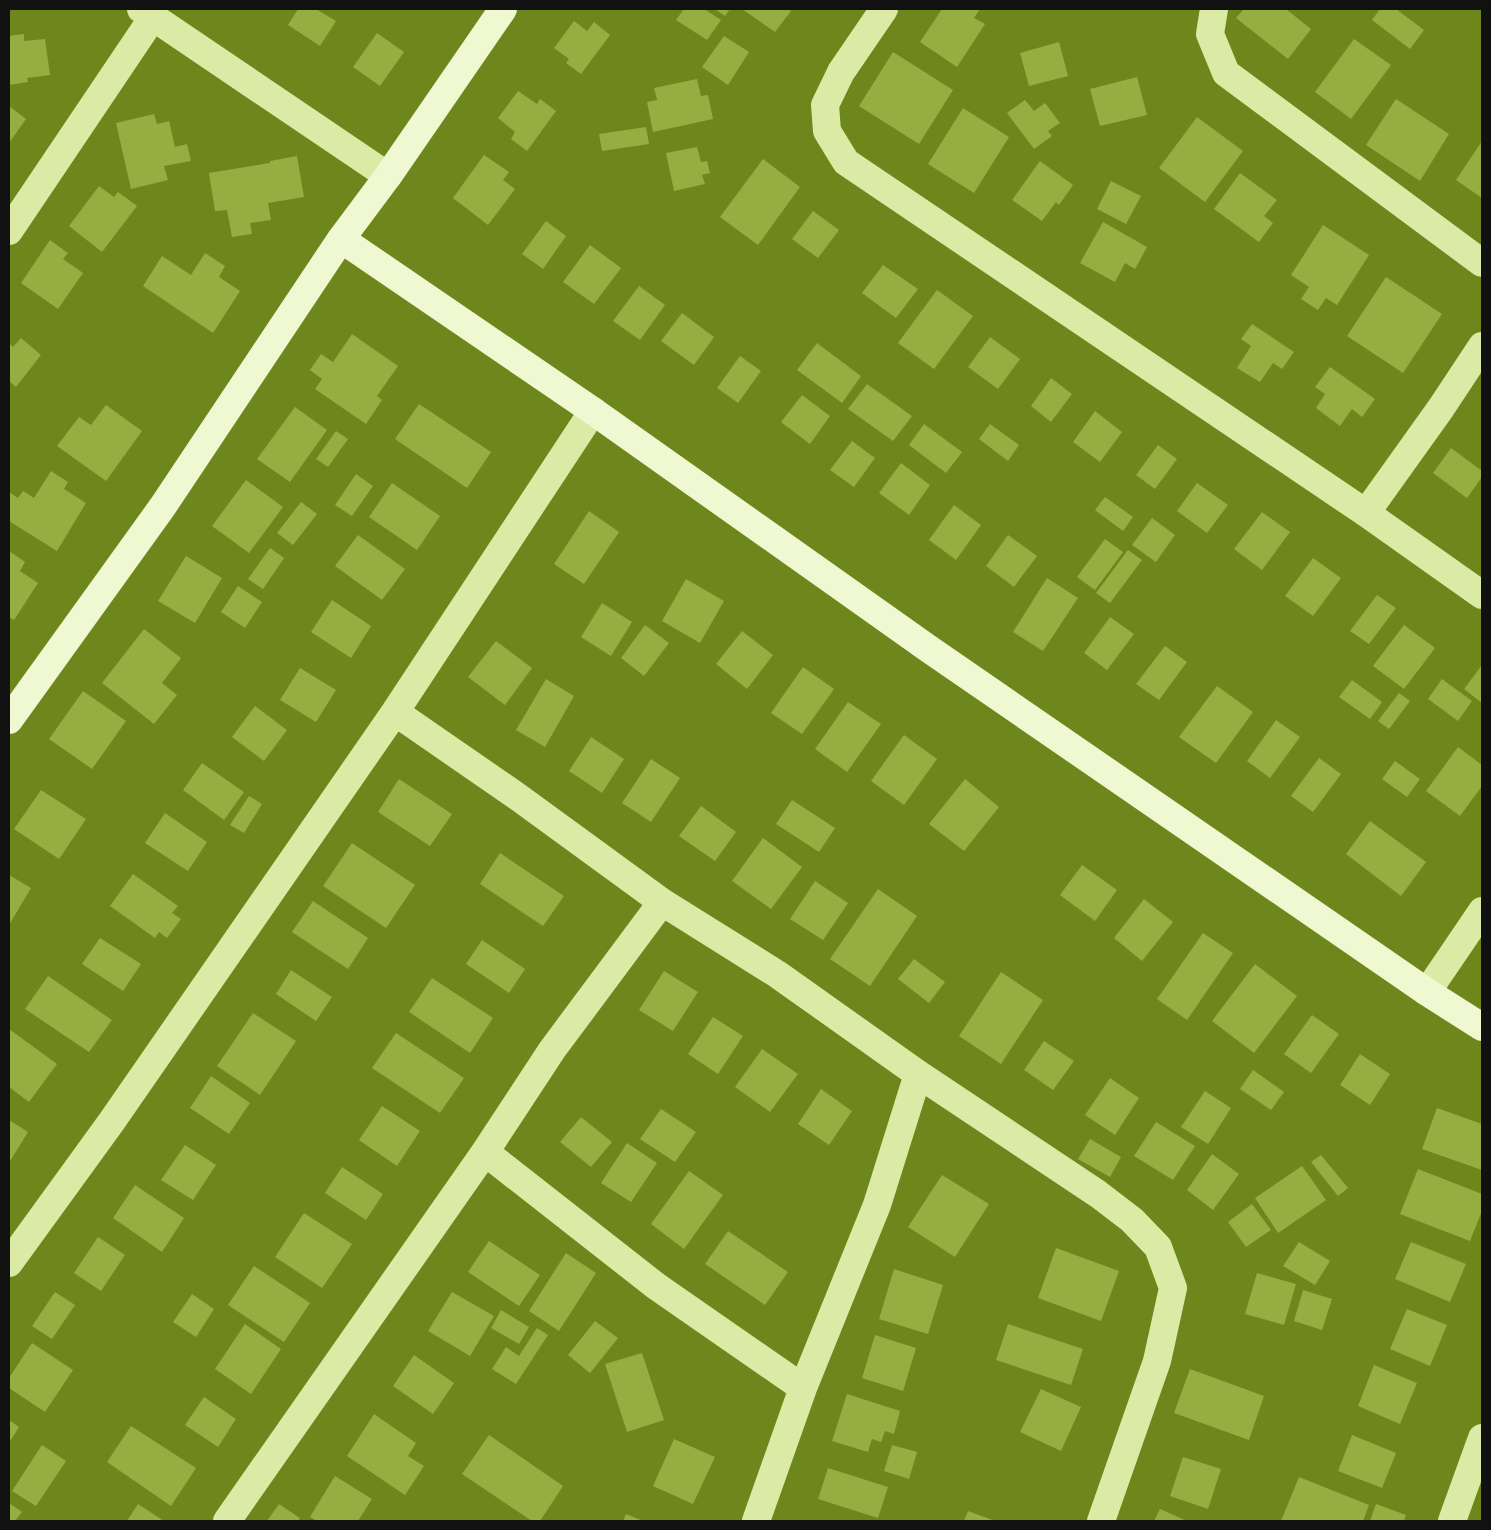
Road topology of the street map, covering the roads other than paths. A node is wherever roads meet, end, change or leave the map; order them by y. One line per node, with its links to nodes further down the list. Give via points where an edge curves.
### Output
1 (503, 9): 5 (street)
2 (884, 9): 11 (street, via 841,72 825,105 827,131 846,162)
3 (1214, 9): 8 (street, via 1210,34 1226,73)
4 (147, 13): 5 (street); 6 (street)
5 (388, 176): 7 (street)
6 (9, 230)
7 (342, 239): 10 (street); 14 (street, via 163,506)
8 (1482, 263)
9 (1482, 346): 11 (street)
10 (593, 411): 13 (street); 17 (street, via 921,643)
11 (1366, 512): 12 (street)
12 (1482, 595)
13 (395, 712): 15 (street); 21 (street, via 112,1121)
14 (9, 720)
15 (662, 902): 19 (street, via 777,974); 20 (street, via 552,1050)
16 (1482, 911): 17 (street)
17 (1426, 992): 18 (street)
18 (1482, 1027)
19 (918, 1074): 22 (street, via 877,1206); 26 (street, via 1098,1194 1132,1220 1158,1247 1173,1288 1157,1361)
20 (485, 1152): 22 (street, via 656,1286); 24 (street)
21 (9, 1262)
22 (803, 1388): 25 (street)
23 (1482, 1438): 27 (street)
24 (227, 1521)
25 (756, 1521)
26 (1101, 1521)
27 (1452, 1521)

